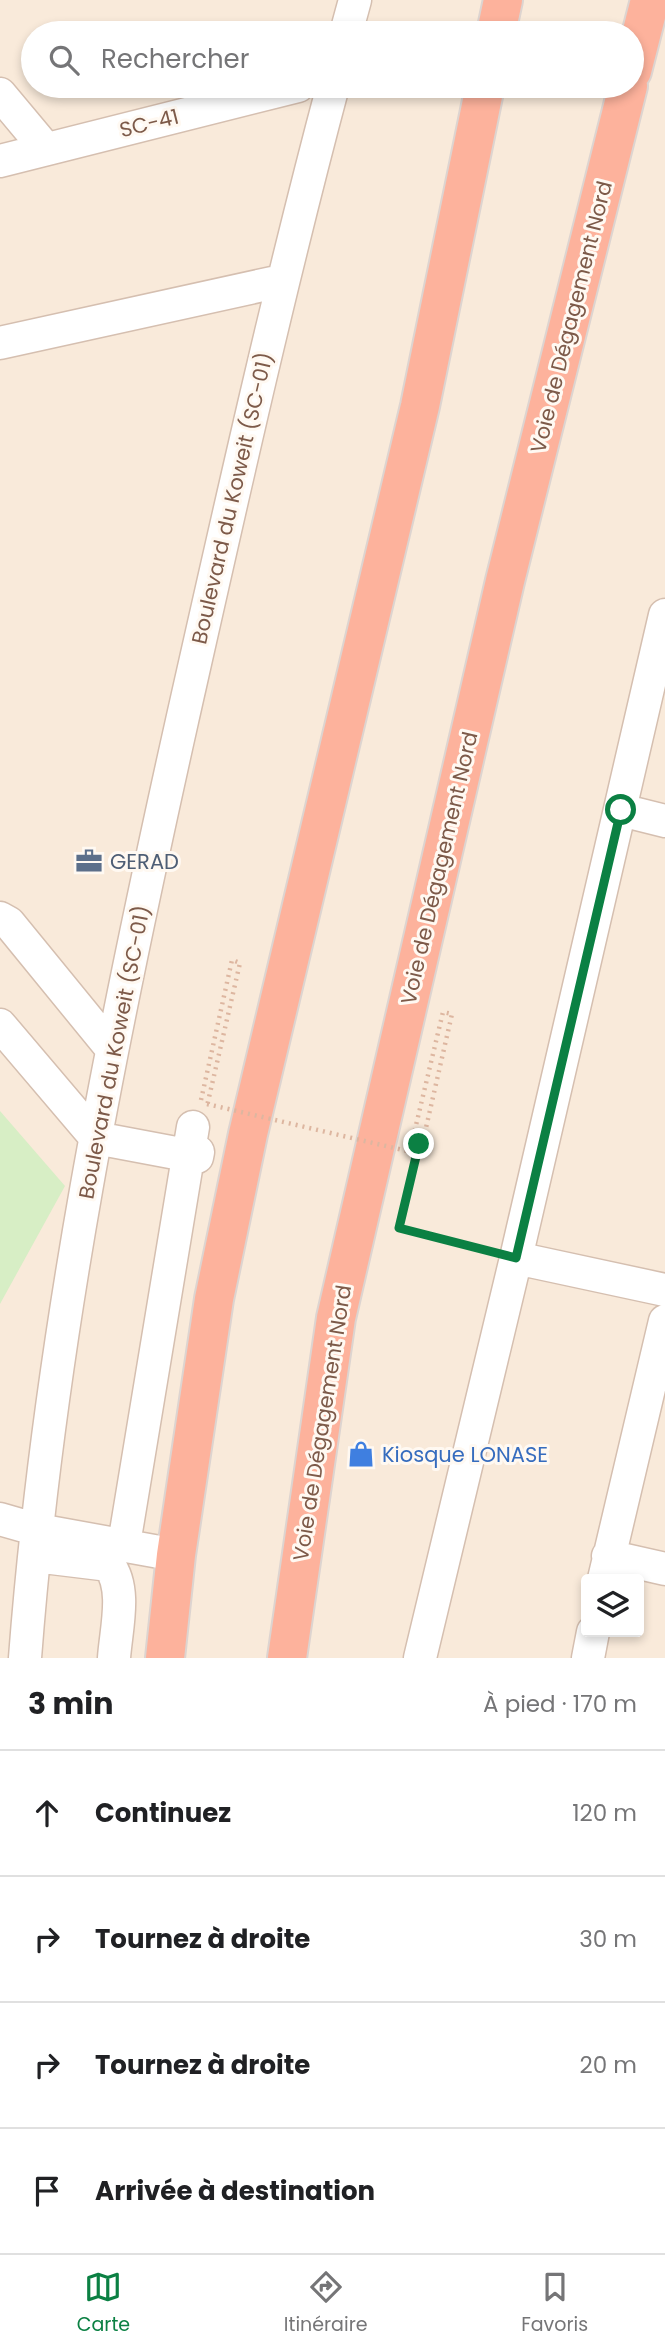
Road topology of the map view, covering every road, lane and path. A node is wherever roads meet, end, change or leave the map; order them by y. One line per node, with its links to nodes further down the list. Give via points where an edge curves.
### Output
1 (355, 0): 5 (street)
2 (503, 0): 6 (highway)
3 (650, 0): 7 (highway)
4 (660, 0): 8 (highway)
5 (349, 21)
6 (499, 21)
7 (644, 23)
8 (644, 37)
9 (0, 94): 14 (street)
10 (250, 98): 14 (street, SC-41)
11 (330, 98): 16 (street, Boulevard du Koweit (SC-01))
12 (483, 98): 36 (highway, via 419,406 248,1134 214,1299)
13 (625, 98): 43 (highway, Voie de Dégagement Nord, via 502,594 336,1318)
14 (46, 149): 15 (street, SC-41)
15 (0, 161)
16 (281, 281): 17 (street); 23 (street, Boulevard du Koweit (SC-01))
17 (0, 343)
18 (665, 615): 19 (street)
19 (621, 810): 20 (street); 29 (street)
20 (665, 821)
21 (0, 918): 23 (street, via 9,923)
22 (0, 1025): 26 (street)
23 (111, 1048): 26 (street, Boulevard du Koweit (SC-01))
24 (203, 1095): 25 (path, via 232,960 240,962)
25 (197, 1134): 26 (street); 28 (path, bridge, via 420,1154 452,1014 443,1012 412,1142 419,1144); 35 (street)
26 (96, 1138): 34 (street, Boulevard du Koweit (SC-01), via 48,1426)
27 (394, 1212): 28 (path)
28 (402, 1214): 29 (path, via 399,1228)
29 (516, 1258): 30 (street); 44 (street)
30 (665, 1290)
31 (665, 1321): 32 (street)
32 (654, 1421): 37 (street)
33 (0, 1519): 34 (street)
34 (36, 1543): 35 (street); 40 (street, Boulevard du Koweit (SC-01)); 41 (street, via 108,1564 116,1574)
35 (124, 1544): 36 (street)
36 (176, 1555): 42 (highway)
37 (606, 1568): 38 (street)
38 (665, 1569)
39 (592, 1637): 45 (street)
40 (25, 1658)
41 (114, 1658)
42 (165, 1658)
43 (287, 1658)
44 (420, 1658)
45 (588, 1658)

